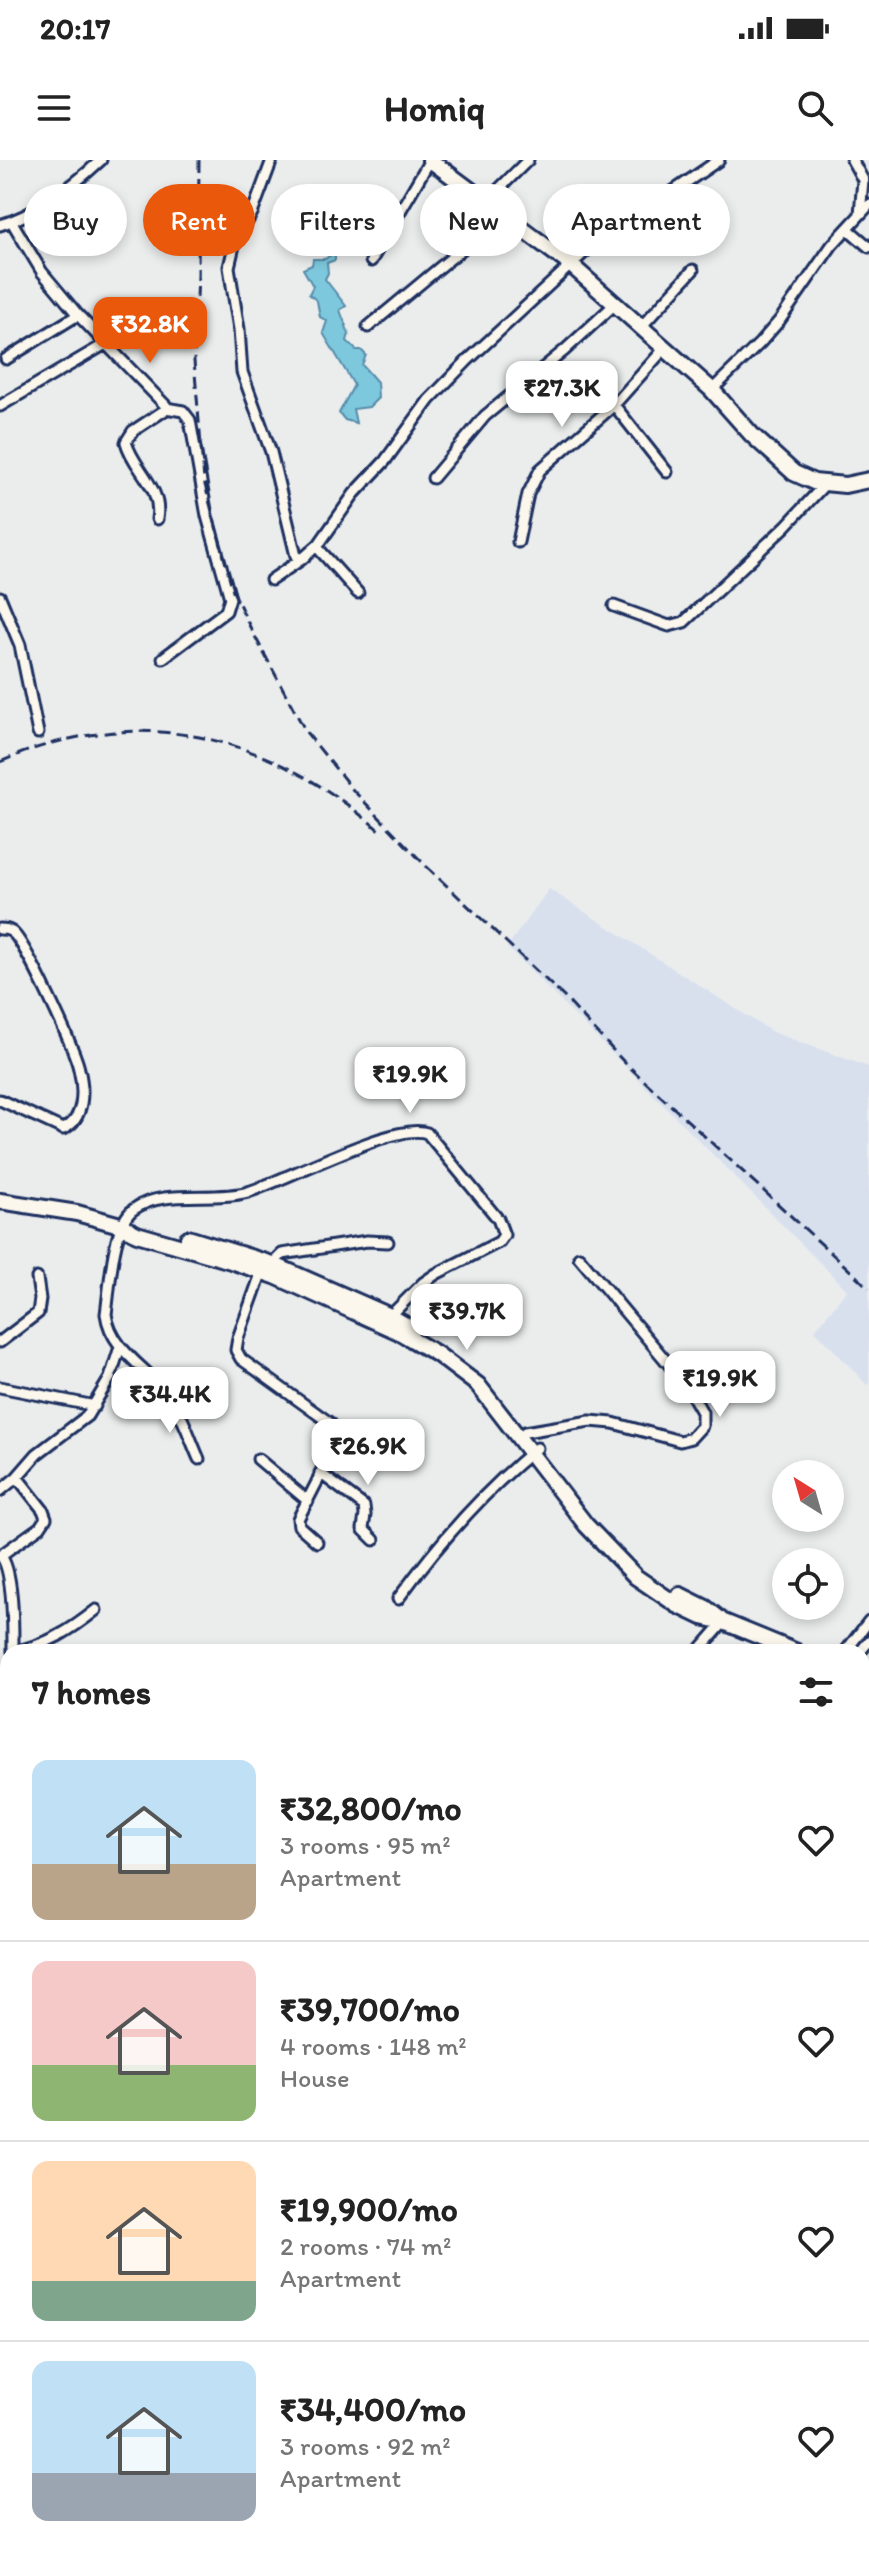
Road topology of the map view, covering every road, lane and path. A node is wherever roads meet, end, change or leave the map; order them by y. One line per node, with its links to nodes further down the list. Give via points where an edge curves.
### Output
1 (101, 160): 11 (street, via 72,187)
2 (272, 160): 38 (street, via 229,267 242,372 271,452 296,556)
3 (528, 160): 8 (street)
4 (719, 160): 18 (street)
5 (852, 160): 10 (street, via 863,180)
6 (434, 161): 7 (street); 17 (street)
7 (462, 184)
8 (504, 184)
9 (869, 205): 10 (street)
10 (860, 215): 13 (street)
11 (12, 222): 12 (street); 21 (street, via 42,272)
12 (0, 225)
13 (848, 229): 15 (street); 27 (street, via 770,331)
14 (527, 233): 18 (street)
15 (869, 247)
16 (454, 256): 22 (street)
17 (371, 261)
18 (571, 265): 20 (street); 37 (street, via 429,400)
19 (693, 270): 23 (street)
20 (614, 305): 23 (street); 32 (street, via 485,416)
21 (78, 315): 24 (street); 26 (street)
22 (368, 327)
23 (641, 327): 25 (street)
24 (107, 343): 29 (street); 30 (street)
25 (665, 348): 27 (street); 28 (street)
26 (6, 359)
27 (712, 390): 34 (street, via 794,473)
28 (614, 405): 31 (street); 36 (street, via 540,470 528,494)
29 (0, 406)
30 (166, 408): 35 (street, via 126,442 155,493); 43 (street, via 183,411 190,420 207,516 230,598 226,611)
31 (667, 472)
32 (433, 478)
33 (869, 480): 34 (street)
34 (826, 483): 42 (street, via 684,622 669,626)
35 (157, 519)
36 (518, 542)
37 (317, 547): 38 (street); 40 (street)
38 (302, 559): 39 (street)
39 (271, 580)
40 (358, 593)
41 (0, 597): 44 (street, via 20,645)
42 (614, 606)
43 (163, 658)
44 (38, 733)
45 (0, 929): 46 (street, via 19,940 40,978 79,1070 81,1099 74,1124 63,1129)
46 (0, 1100)
47 (0, 1201): 48 (street)
48 (120, 1225): 51 (street); 53 (street, via 148,1201 247,1192 357,1147 420,1130 436,1141 498,1219 504,1235 423,1283); 56 (street, via 106,1314)
49 (388, 1242): 51 (street, via 282,1254)
50 (579, 1257): 59 (street, via 687,1386 702,1412 702,1426 680,1441 590,1421)
51 (272, 1269): 53 (street); 54 (street); 63 (street, via 236,1350 334,1427 336,1438)
52 (37, 1278): 55 (street, via 38,1313)
53 (390, 1316): 54 (street)
54 (402, 1328): 59 (street, via 474,1369); 60 (street, via 478,1385)
55 (0, 1342)
56 (120, 1347): 58 (street); 61 (street, via 171,1398)
57 (0, 1387): 58 (street)
58 (95, 1406): 64 (street)
59 (525, 1432): 60 (street)
60 (533, 1450): 70 (street, via 440,1543); 73 (street, via 593,1534 636,1577 677,1605)
61 (199, 1459)
62 (258, 1459): 66 (street)
63 (320, 1473): 66 (street); 67 (street, via 364,1506 363,1529)
64 (17, 1477): 65 (street); 69 (street, via 46,1518)
65 (0, 1491)
66 (308, 1501): 68 (street, via 299,1526)
67 (374, 1540)
68 (317, 1542)
69 (0, 1555): 74 (street, via 11,1599)
70 (398, 1599)
71 (96, 1610): 75 (street)
72 (869, 1621): 78 (street)
73 (724, 1622): 76 (street); 77 (street)
74 (13, 1644)
75 (45, 1644)
76 (705, 1644)
77 (778, 1644)
78 (851, 1644)

